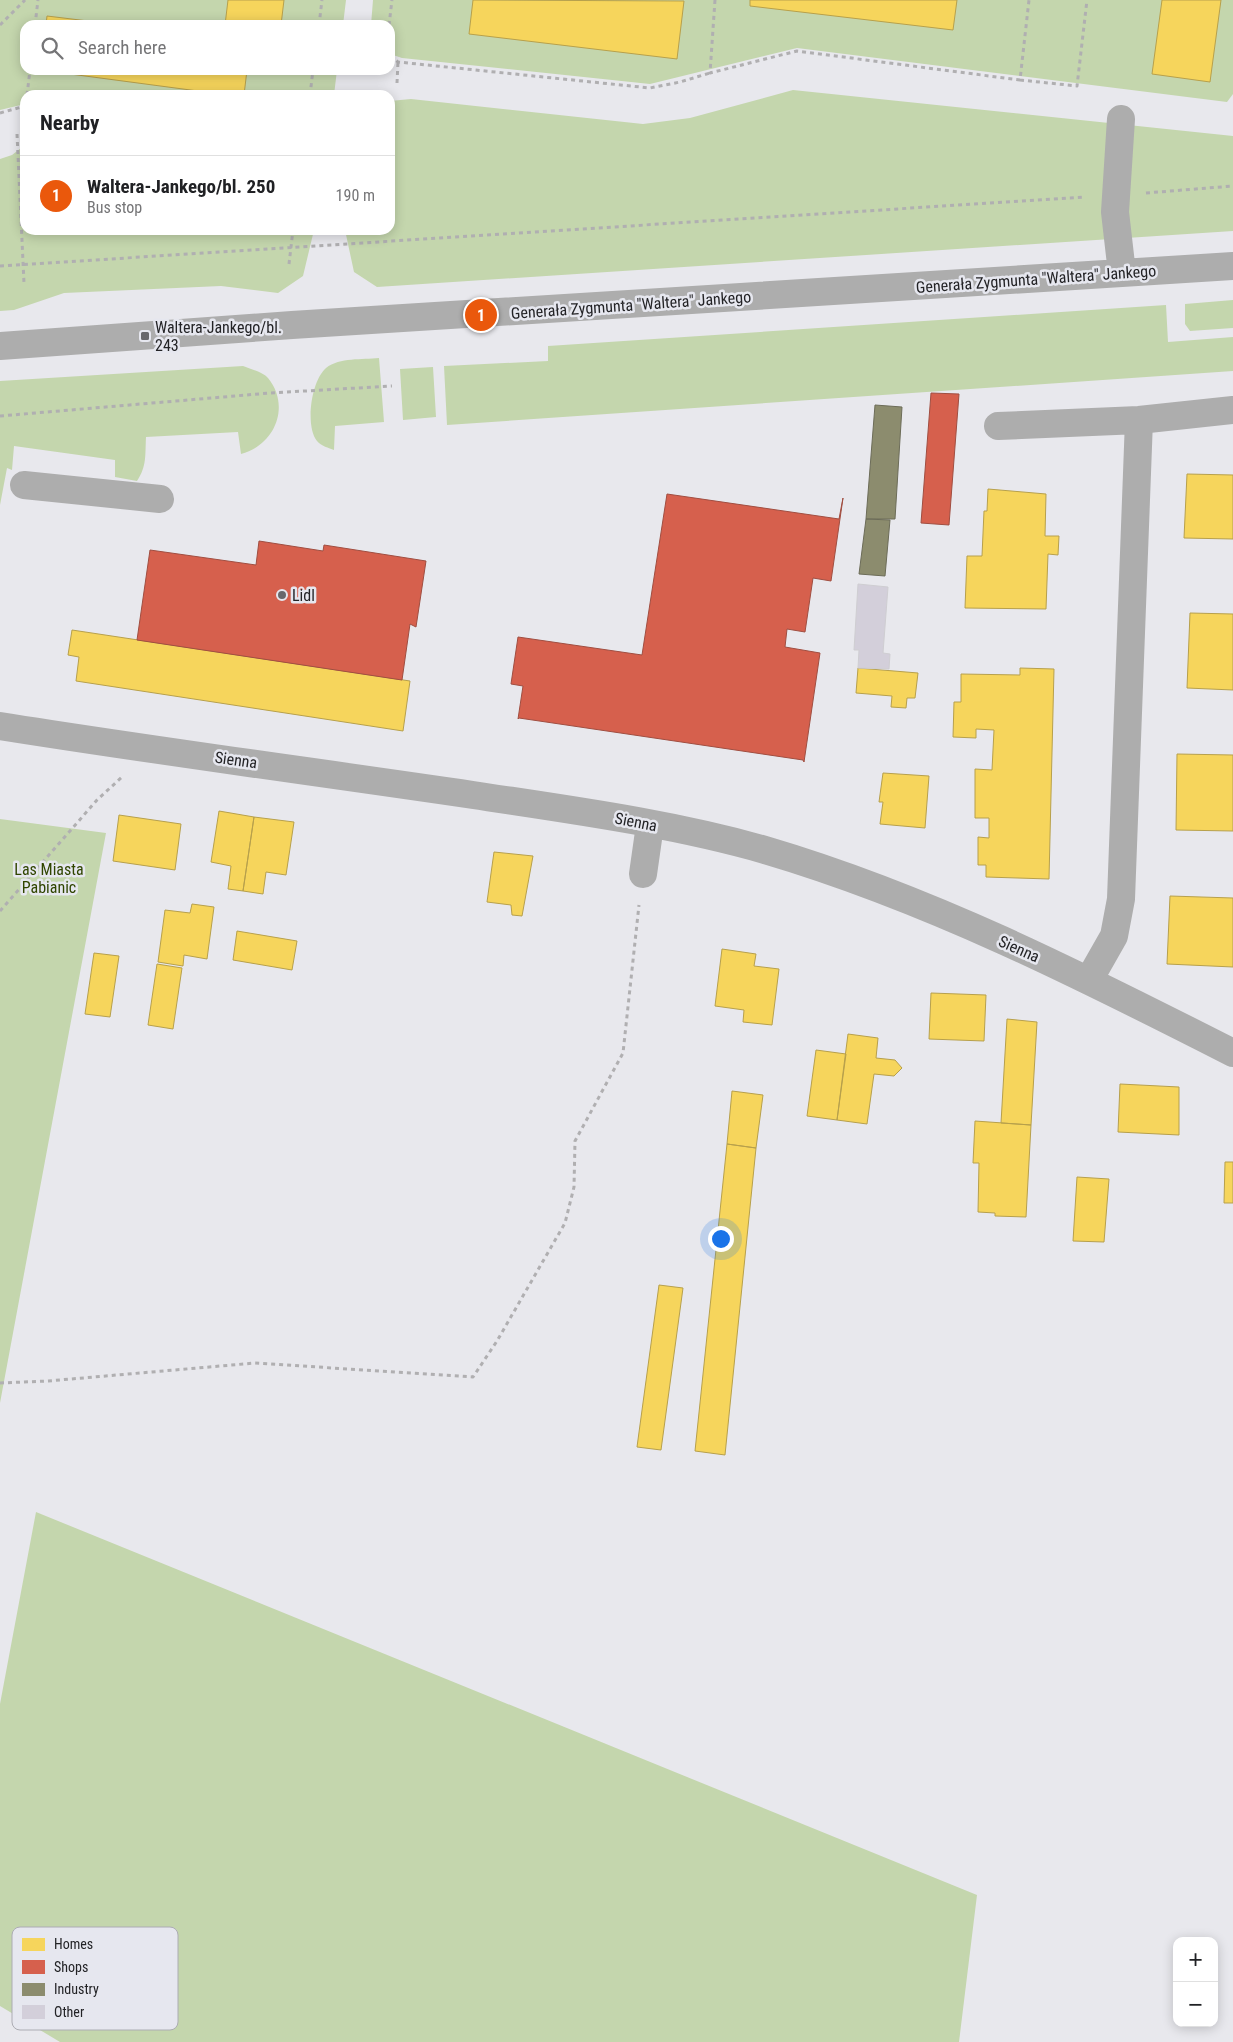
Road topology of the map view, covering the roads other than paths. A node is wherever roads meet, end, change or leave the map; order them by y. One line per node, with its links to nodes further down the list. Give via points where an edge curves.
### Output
1 (1121, 119): 3 (street, via 1115,212)
2 (1233, 266): 3 (street, Generała Zygmunta "Waltera" Jankego)
3 (1122, 273): 4 (street, Generała Zygmunta "Waltera" Jankego, via 292,324)
4 (0, 346)
5 (1233, 410): 6 (street)
6 (1139, 420): 7 (street); 13 (street, via 1121,899 1114,936)
7 (998, 426)
8 (24, 485): 9 (street)
9 (160, 499)
10 (0, 726): 11 (street, Sienna)
11 (650, 825): 12 (street); 13 (street, Sienna, via 764,850 840,874 912,901)
12 (643, 874)
13 (1090, 980): 14 (street, Sienna)
14 (1233, 1053)

